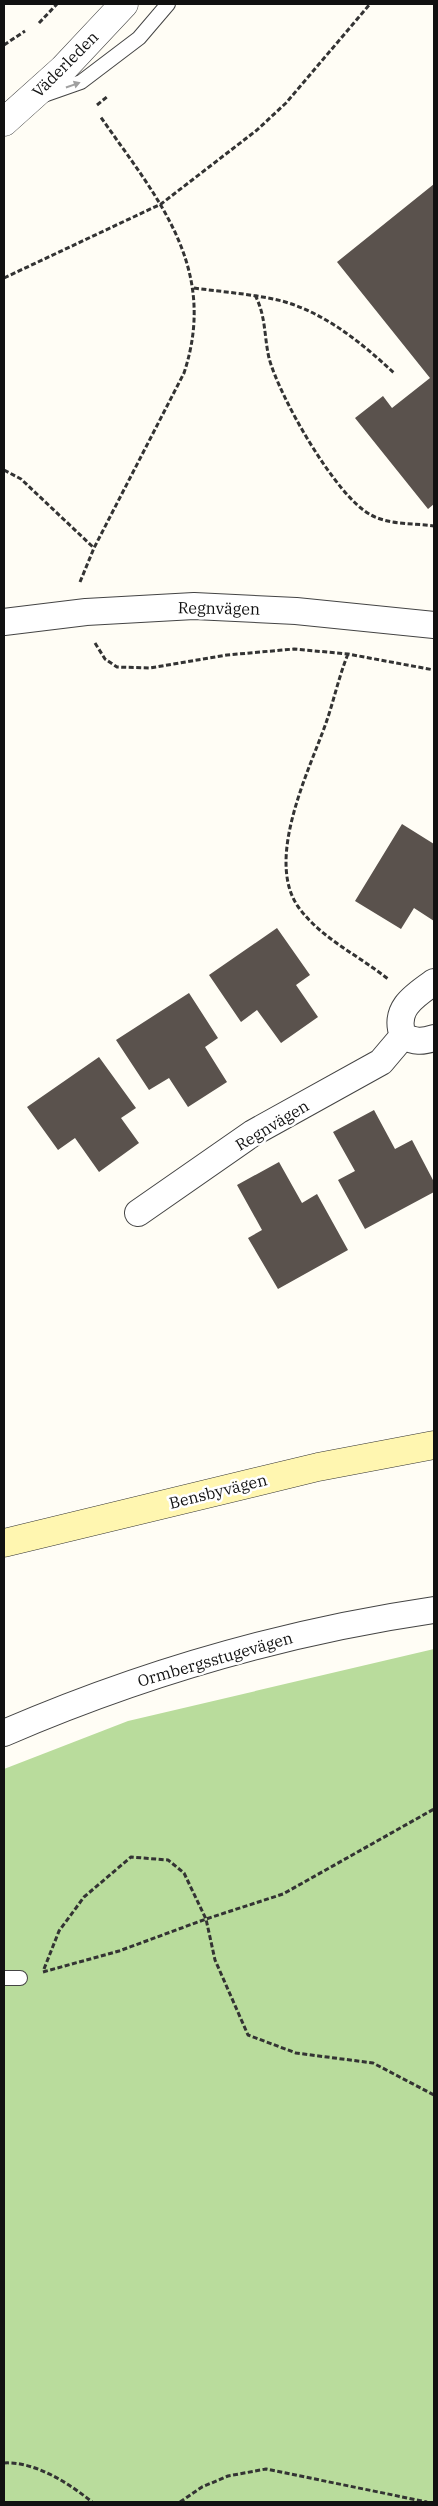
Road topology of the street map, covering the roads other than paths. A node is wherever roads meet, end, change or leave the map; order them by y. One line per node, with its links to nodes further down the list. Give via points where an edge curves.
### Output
1 (124, 4): 3 (street, Väderleden)
2 (168, 4): 3 (lane, one-way to 2, via 81,82 139,38)
3 (27, 102): 4 (street, Väderleden)
4 (4, 122)
5 (4, 622): 6 (street, Regnvägen, via 86,612 194,606 296,611)
6 (434, 625)
7 (434, 982): 8 (street, via 404,1008 400,1019)
8 (403, 1036): 9 (street, via 413,1041); 10 (street, Regnvägen, via 381,1062 253,1133)
9 (434, 1038)
10 (138, 1213)
11 (434, 1445): 12 (main road, Bensbyvägen, via 318,1467)
12 (4, 1543)
13 (434, 1610): 14 (street, Ormbergsstugevägen, via 368,1619 248,1646 153,1674)
14 (4, 1733)
15 (4, 1978): 16 (lane)
16 (20, 1978)

